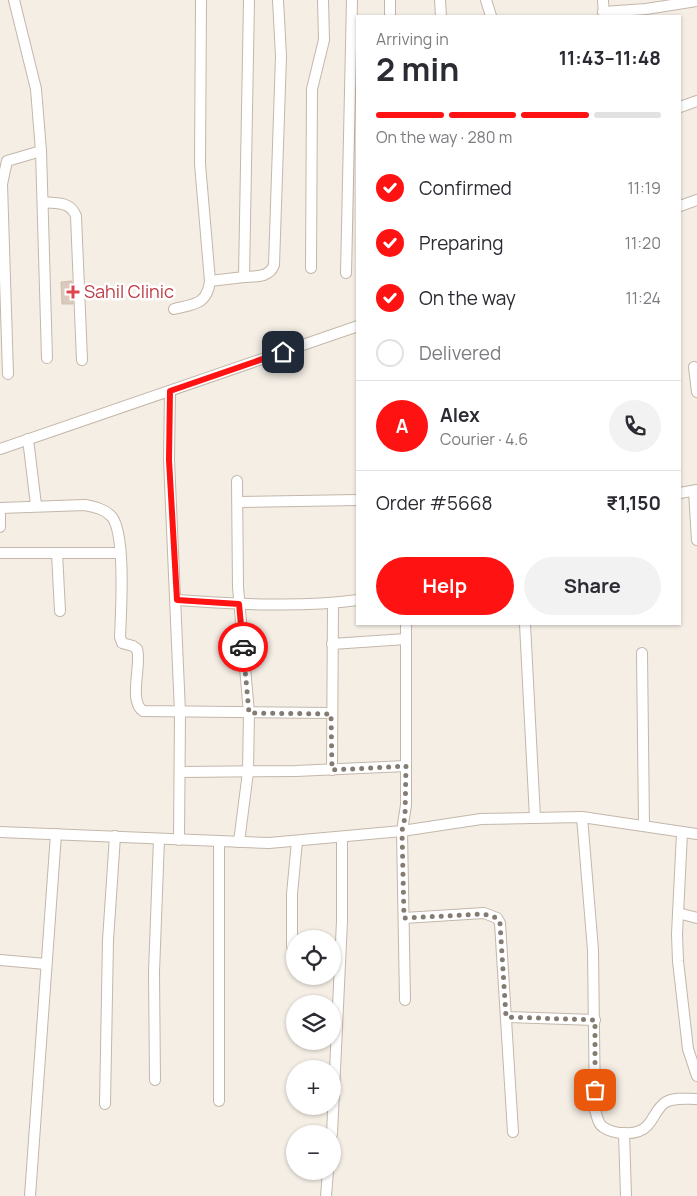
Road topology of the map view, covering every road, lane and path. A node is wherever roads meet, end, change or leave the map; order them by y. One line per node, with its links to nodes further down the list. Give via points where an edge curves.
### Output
1 (14, 0): 18 (street, via 36,89)
2 (201, 0): 25 (street, via 200,164)
3 (249, 0): 24 (street)
4 (278, 0): 24 (street, via 282,56 274,265 264,275)
5 (323, 0): 22 (street, via 324,40 312,89)
6 (352, 0): 23 (street)
7 (390, 0): 13 (street)
8 (440, 0): 14 (street)
9 (486, 0): 15 (street)
10 (603, 0): 12 (street)
11 (697, 0): 12 (street)
12 (604, 14)
13 (390, 15)
14 (441, 15)
15 (491, 15)
16 (697, 101): 17 (street)
17 (681, 107)
18 (42, 151): 20 (street); 31 (street, via 7,161 4,170)
19 (697, 200): 21 (street)
20 (43, 202): 28 (street); 29 (street, via 66,204 76,216)
21 (681, 206)
22 (310, 268)
23 (346, 273)
24 (244, 277): 25 (street)
25 (210, 281): 26 (street, via 209,293 204,300)
26 (174, 309)
27 (356, 327): 32 (street)
28 (47, 358)
29 (82, 360)
30 (694, 367): 33 (street)
31 (8, 374)
32 (170, 391): 34 (street); 48 (street, via 169,460)
33 (697, 392)
34 (28, 439): 35 (street); 41 (street)
35 (0, 449)
36 (237, 482): 40 (street)
37 (696, 491): 38 (street); 44 (street)
38 (681, 493)
39 (356, 500): 40 (street)
40 (238, 502): 51 (street)
41 (36, 505): 42 (street); 47 (street, via 85,505 108,513 118,530)
42 (0, 508): 43 (street)
43 (0, 527)
44 (697, 540)
45 (0, 553): 46 (street)
46 (57, 553): 47 (street); 52 (street)
47 (120, 553): 58 (street, via 120,637 122,643 135,647 138,654 137,704 143,710)
48 (177, 600): 51 (street); 58 (street)
49 (356, 600): 50 (street)
50 (333, 603): 51 (street); 56 (street)
51 (239, 604): 59 (street)
52 (60, 612)
53 (406, 625): 55 (street)
54 (525, 625): 66 (street)
55 (406, 639): 56 (street); 61 (street)
56 (332, 644): 60 (street)
57 (642, 653): 67 (street)
58 (180, 712): 59 (street); 63 (street)
59 (249, 713): 60 (street); 64 (street)
60 (331, 714): 62 (street)
61 (406, 766): 62 (street); 68 (street)
62 (332, 770): 64 (street)
63 (180, 772): 64 (street); 76 (street)
64 (248, 772): 79 (street)
65 (582, 817): 66 (street); 67 (street); 88 (street)
66 (535, 818): 68 (street, via 481,819)
67 (644, 825): 70 (street)
68 (402, 831): 74 (street); 81 (street)
69 (0, 832): 71 (street)
70 (682, 833): 72 (street); 80 (street)
71 (56, 834): 73 (street); 85 (street)
72 (697, 834)
73 (115, 836): 75 (street); 93 (street, via 108,940)
74 (342, 836): 77 (street); 94 (street, via 342,921)
75 (159, 839): 76 (street); 90 (street, via 154,972)
76 (179, 840): 78 (street)
77 (297, 841): 79 (street, via 269,844); 83 (street)
78 (218, 842): 79 (street); 92 (street)
79 (239, 842)
80 (678, 912): 82 (street); 89 (street, via 681,991 688,1049)
81 (404, 918): 86 (street); 87 (street, via 484,914 497,918 500,923)
82 (697, 918)
83 (292, 930)
84 (0, 960): 85 (street)
85 (46, 964): 98 (street)
86 (406, 1000)
87 (506, 1017): 88 (street); 95 (street)
88 (595, 1020): 96 (street, via 595,1110 602,1127)
89 (697, 1076)
90 (156, 1080)
91 (697, 1099): 96 (street, via 672,1099 660,1106 646,1128)
92 (219, 1101)
93 (105, 1104)
94 (332, 1125)
95 (513, 1132)
96 (624, 1132): 100 (street)
97 (327, 1180): 99 (street)
98 (30, 1196)
99 (326, 1196)
100 (626, 1196)

